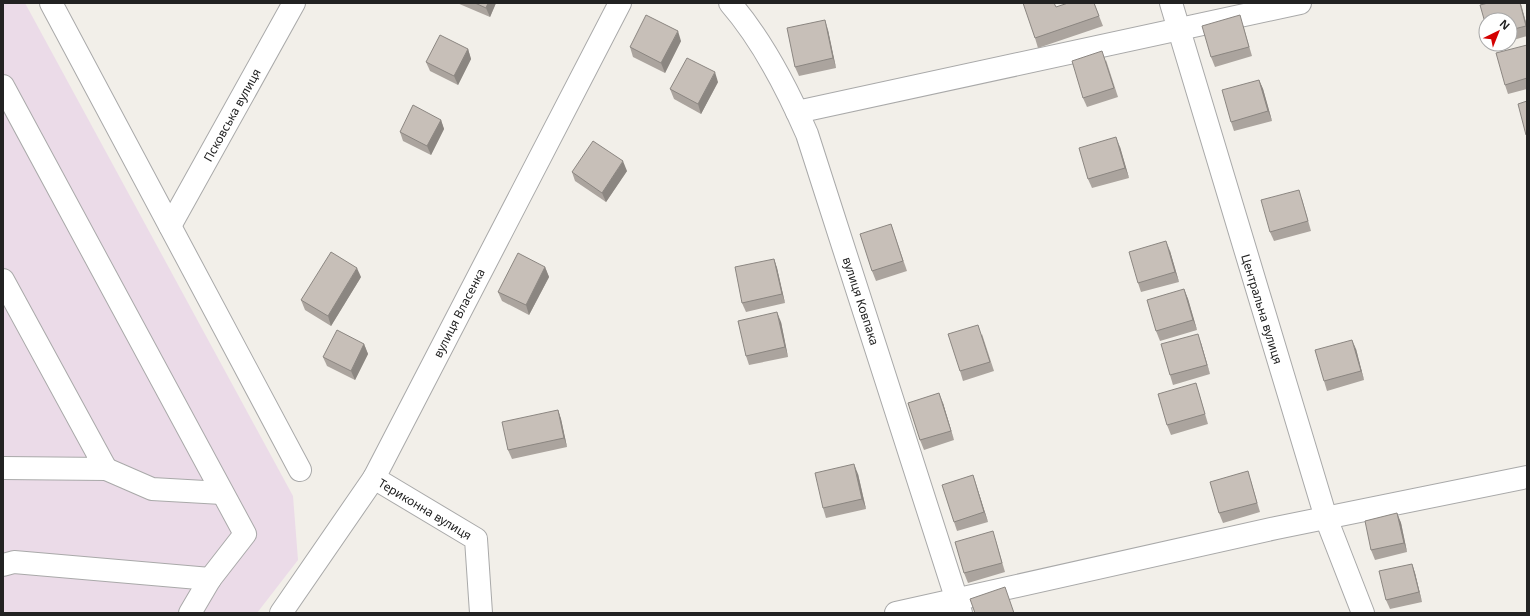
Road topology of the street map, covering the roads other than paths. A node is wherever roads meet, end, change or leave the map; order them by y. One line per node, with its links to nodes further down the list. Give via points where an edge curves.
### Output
1 (51, 3): 10 (street)
2 (294, 3): 10 (street, Псковська вулиця)
3 (620, 3): 16 (street, вулиця Власенка)
4 (730, 3): 9 (street, вулиця Ковпака, via 771,62)
5 (1171, 3): 7 (street, Центральна вулиця)
6 (1300, 3): 7 (street)
7 (1178, 29): 9 (street); 18 (street, Центральна вулиця)
8 (3, 86): 17 (street)
9 (797, 112): 21 (street, вулиця Ковпака, via 808,134)
10 (170, 226): 14 (street)
11 (3, 280): 13 (street)
12 (3, 468): 13 (street)
13 (106, 469): 17 (street, via 152,489)
14 (300, 470)
15 (1527, 477): 18 (street)
16 (374, 478): 23 (street, вулиця Власенка); 24 (street, Териконна вулиця, via 476,539)
17 (222, 493): 20 (street, via 245,534)
18 (1326, 518): 21 (street); 26 (street, Центральна вулиця)
19 (3, 565): 20 (street, via 14,562)
20 (210, 579): 22 (street)
21 (959, 606): 25 (street)
22 (190, 613)
23 (281, 613)
24 (481, 613)
25 (896, 613)
26 (1362, 613)

